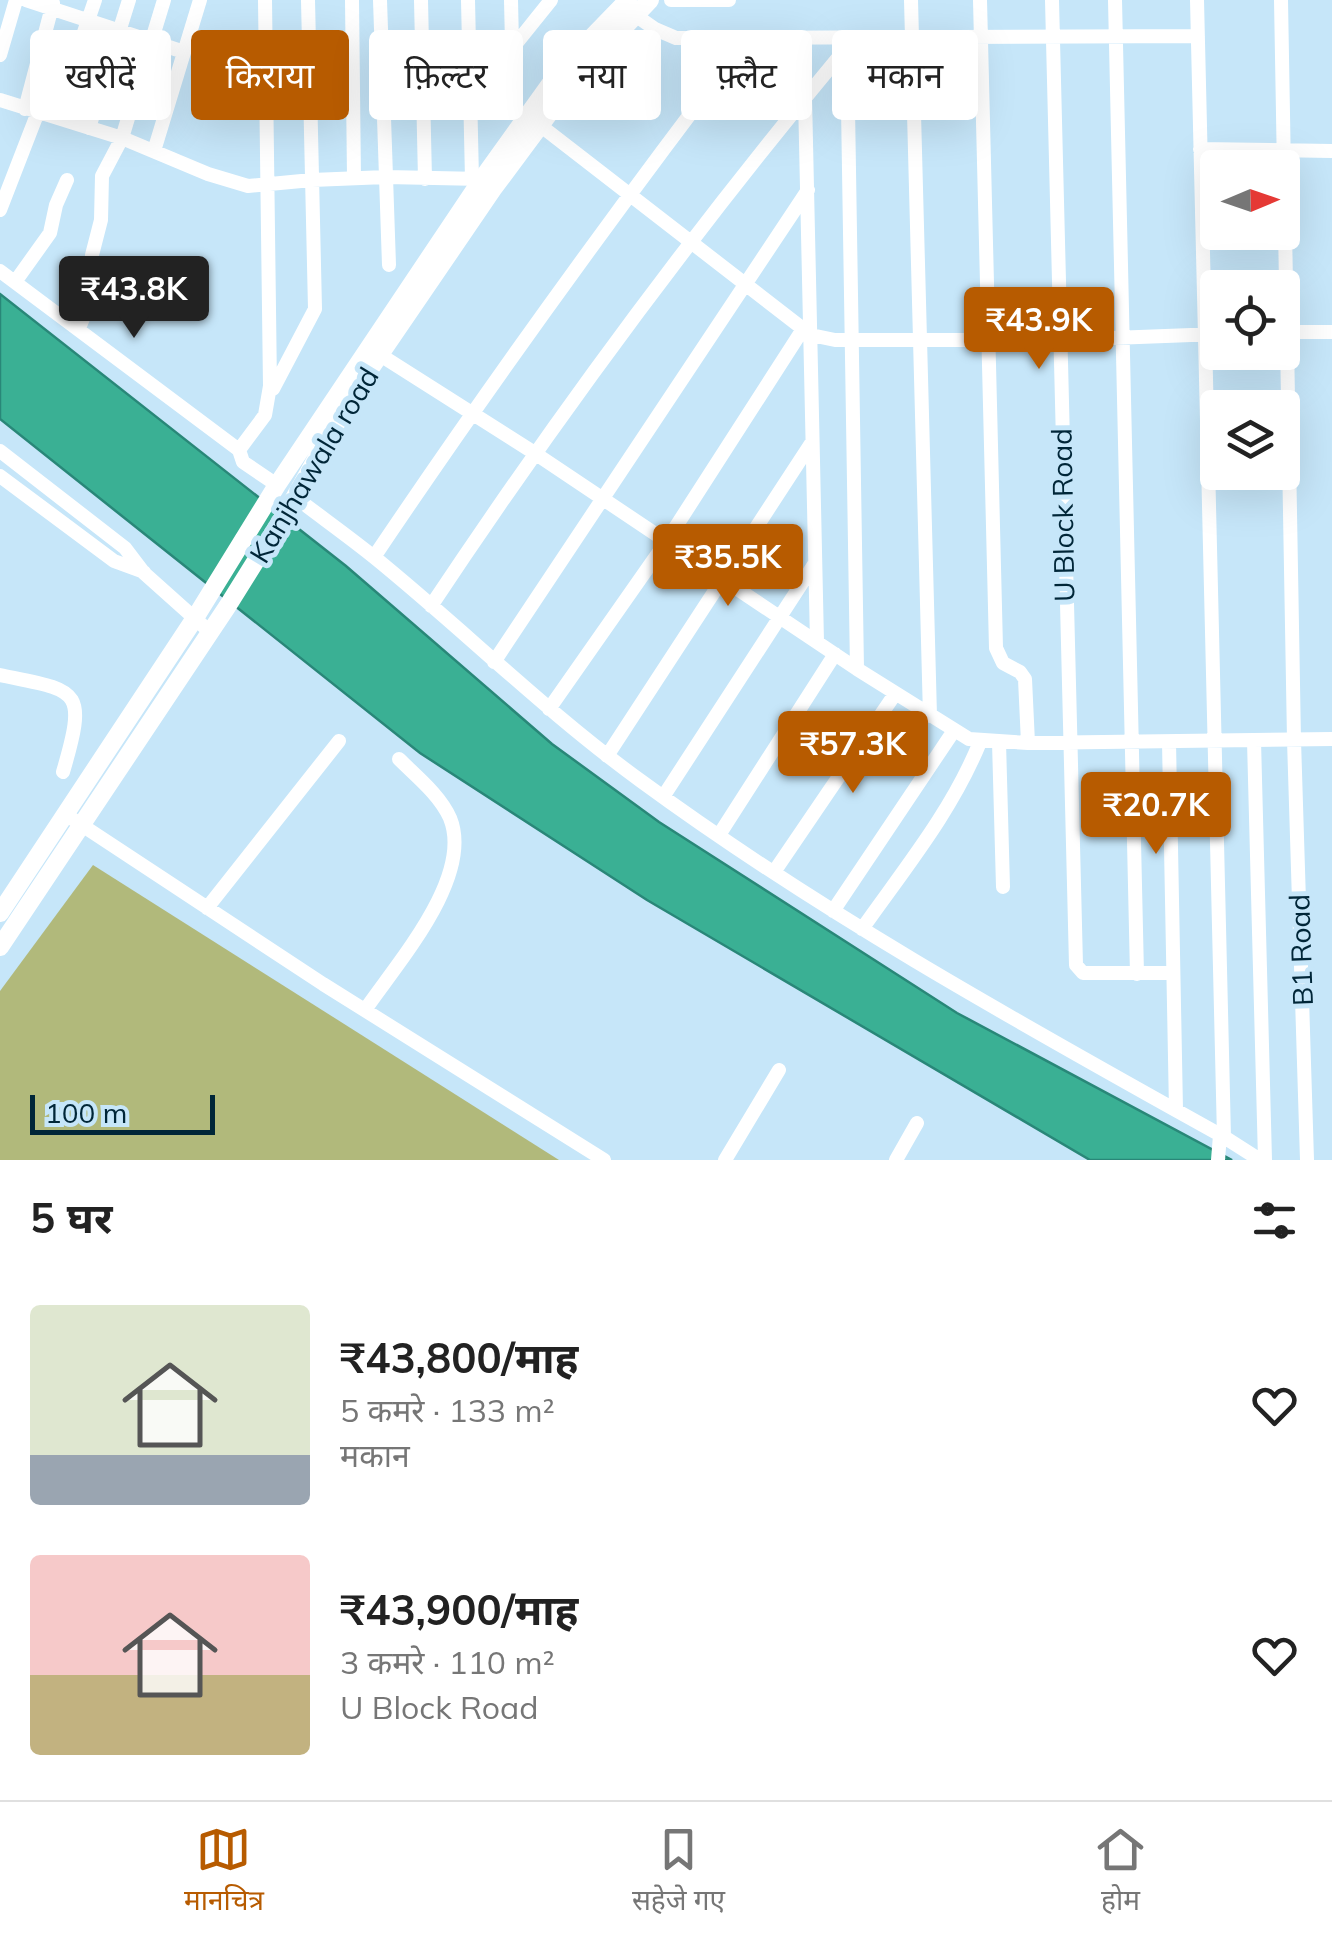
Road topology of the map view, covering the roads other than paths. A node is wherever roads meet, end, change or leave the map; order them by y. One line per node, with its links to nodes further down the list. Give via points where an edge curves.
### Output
1 (16, 0): 43 (street)
2 (26, 0): 24 (street)
3 (95, 0): 26 (street)
4 (129, 0): 30 (street)
5 (164, 0): 31 (street)
6 (200, 0): 42 (street)
7 (266, 0): 72 (street)
8 (308, 0): 71 (street)
9 (352, 0): 67 (street)
10 (380, 0): 66 (street)
11 (421, 0): 68 (street)
12 (468, 0): 32 (street)
13 (511, 0): 33 (street)
14 (551, 0): 35 (street)
15 (650, 0): 25 (main road, Kanjhawala road)
16 (671, 0): 17 (street)
17 (729, 0)
18 (912, 0): 34 (street)
19 (980, 0): 40 (street)
20 (1052, 0): 38 (street, U Block Road)
21 (1115, 0): 36 (street)
22 (1197, 0): 37 (street)
23 (1281, 0): 62 (street, B1 Road)
24 (53, 4): 26 (street); 27 (street)
25 (632, 8): 39 (street, via 655,30); 53 (main road, Kanjhawala road)
26 (88, 21): 28 (street); 29 (street)
27 (48, 30)
28 (85, 30)
29 (116, 30)
30 (119, 30)
31 (155, 30)
32 (469, 30)
33 (512, 30)
34 (914, 30)
35 (523, 32)
36 (1116, 36): 37 (street); 38 (street); 90 (street)
37 (1198, 36): 61 (street)
38 (1053, 37): 40 (street); 91 (street, U Block Road)
39 (681, 38)
40 (980, 38): 89 (street)
41 (171, 48): 42 (street)
42 (184, 52): 64 (street)
43 (0, 55)
44 (832, 62): 45 (street)
45 (812, 88)
46 (0, 100): 47 (street)
47 (30, 111)
48 (30, 114): 75 (street)
49 (64, 120): 59 (street)
50 (91, 120): 59 (street)
51 (127, 120): 60 (street)
52 (472, 120): 69 (street)
53 (534, 120): 69 (main road, Kanjhawala road); 74 (street); 92 (main road, Kanjhawala road)
54 (685, 120): 74 (street)
55 (787, 120): 76 (street)
56 (806, 120): 73 (street)
57 (848, 120): 87 (street)
58 (916, 120): 88 (street)
59 (89, 128): 60 (street)
60 (122, 138): 64 (street); 82 (street, via 102,176 94,292)
61 (1200, 149): 62 (street); 78 (street)
62 (1284, 150)
63 (1300, 150): 65 (street)
64 (154, 151): 72 (street, via 229,182)
65 (1332, 151)
66 (386, 177): 67 (street); 68 (street); 77 (street)
67 (354, 178): 71 (street)
68 (425, 178): 69 (street)
69 (477, 179): 92 (main road, Kanjhawala road)
70 (68, 180): 80 (street, via 50,234)
71 (312, 180): 72 (street); 95 (street, via 315,309)
72 (269, 186): 95 (street)
73 (808, 190): 81 (street); 83 (street)
74 (629, 193): 76 (street); 96 (street)
75 (0, 210)
76 (692, 240): 81 (street); 100 (street)
77 (389, 265)
78 (1207, 270)
79 (0, 271): 80 (street)
80 (15, 282): 82 (street)
81 (746, 284): 83 (street); 103 (street)
82 (78, 328): 98 (street)
83 (808, 332): 87 (street); 97 (street); 105 (street)
84 (1300, 332): 85 (street)
85 (1332, 332)
86 (1200, 334): 90 (street)
87 (850, 338): 88 (street); 117 (street)
88 (920, 338): 89 (street); 121 (street)
89 (990, 338): 91 (street); 133 (street, via 996,648 1002,663 1025,678)
90 (1122, 338): 91 (street); 130 (street)
91 (1060, 340): 129 (street, U Block Road)
92 (375, 352): 96 (street); 102 (main road, Kanjhawala road); 104 (main road, Kanjhawala road)
93 (1210, 370): 132 (street)
94 (1286, 370): 125 (street, B1 Road)
95 (268, 398): 98 (street, via 265,414)
96 (470, 413): 100 (street); 106 (street)
97 (814, 440): 107 (street); 109 (street)
98 (239, 450): 102 (street)
99 (0, 451): 108 (street, via 126,548)
100 (534, 452): 103 (street); 110 (street)
101 (0, 476): 108 (street, via 114,561)
102 (274, 490): 111 (main road, Kanjhawala road)
103 (603, 501): 105 (street); 116 (street)
104 (291, 504): 106 (street); 113 (main road, Kanjhawala road)
105 (666, 542): 109 (street); 120 (street)
106 (374, 557): 110 (street)
107 (816, 563): 112 (street); 114 (street)
108 (144, 573): 111 (street)
109 (722, 578): 112 (street); 134 (street)
110 (431, 606): 116 (street)
111 (195, 618): 113 (street); 138 (main road, Kanjhawala road)
112 (782, 618): 114 (street); 137 (street)
113 (210, 632): 139 (main road, Kanjhawala road)
114 (817, 642): 115 (street)
115 (835, 654): 117 (street); 140 (street)
116 (494, 662): 120 (street)
117 (856, 669): 119 (street)
118 (0, 676): 136 (street, via 68,692 75,728)
119 (895, 694): 121 (street); 141 (street)
120 (549, 709): 134 (street)
121 (930, 716): 122 (street)
122 (954, 732): 127 (street); 145 (street)
123 (1332, 739): 125 (street)
124 (1254, 740): 125 (street); 132 (street); 159 (street)
125 (1294, 740): 160 (street, B1 Road)
126 (339, 742): 144 (street)
127 (980, 742): 128 (street); 147 (street, via 960,788)
128 (999, 742): 133 (street); 143 (street)
129 (1068, 742): 130 (street); 133 (street); 150 (street, U Block Road, via 1076,965 1082,973)
130 (1132, 742): 131 (street); 150 (street)
131 (1169, 742): 132 (street); 149 (street)
132 (1214, 742): 155 (street)
133 (1028, 743)
134 (608, 756): 137 (street)
135 (399, 758): 151 (street, via 450,817 453,864 440,899)
136 (63, 772)
137 (663, 796): 140 (street)
138 (66, 814): 139 (street); 142 (main road, Kanjhawala road)
139 (82, 825): 144 (street); 148 (main road, Kanjhawala road)
140 (719, 835): 141 (street)
141 (774, 872): 145 (street)
142 (8, 886): 146 (main road, Kanjhawala road)
143 (1004, 888)
144 (207, 908): 151 (street)
145 (832, 911): 147 (street)
146 (0, 913)
147 (862, 928): 153 (street)
148 (0, 947)
149 (1172, 973): 150 (street); 153 (street)
150 (1137, 974)
151 (365, 1010): 156 (street)
152 (778, 1070): 157 (street)
153 (1176, 1110): 155 (street)
154 (917, 1123): 158 (street)
155 (1224, 1147): 159 (street)
156 (604, 1160)
157 (726, 1160)
158 (896, 1160)
159 (1262, 1160)
160 (1307, 1160)

